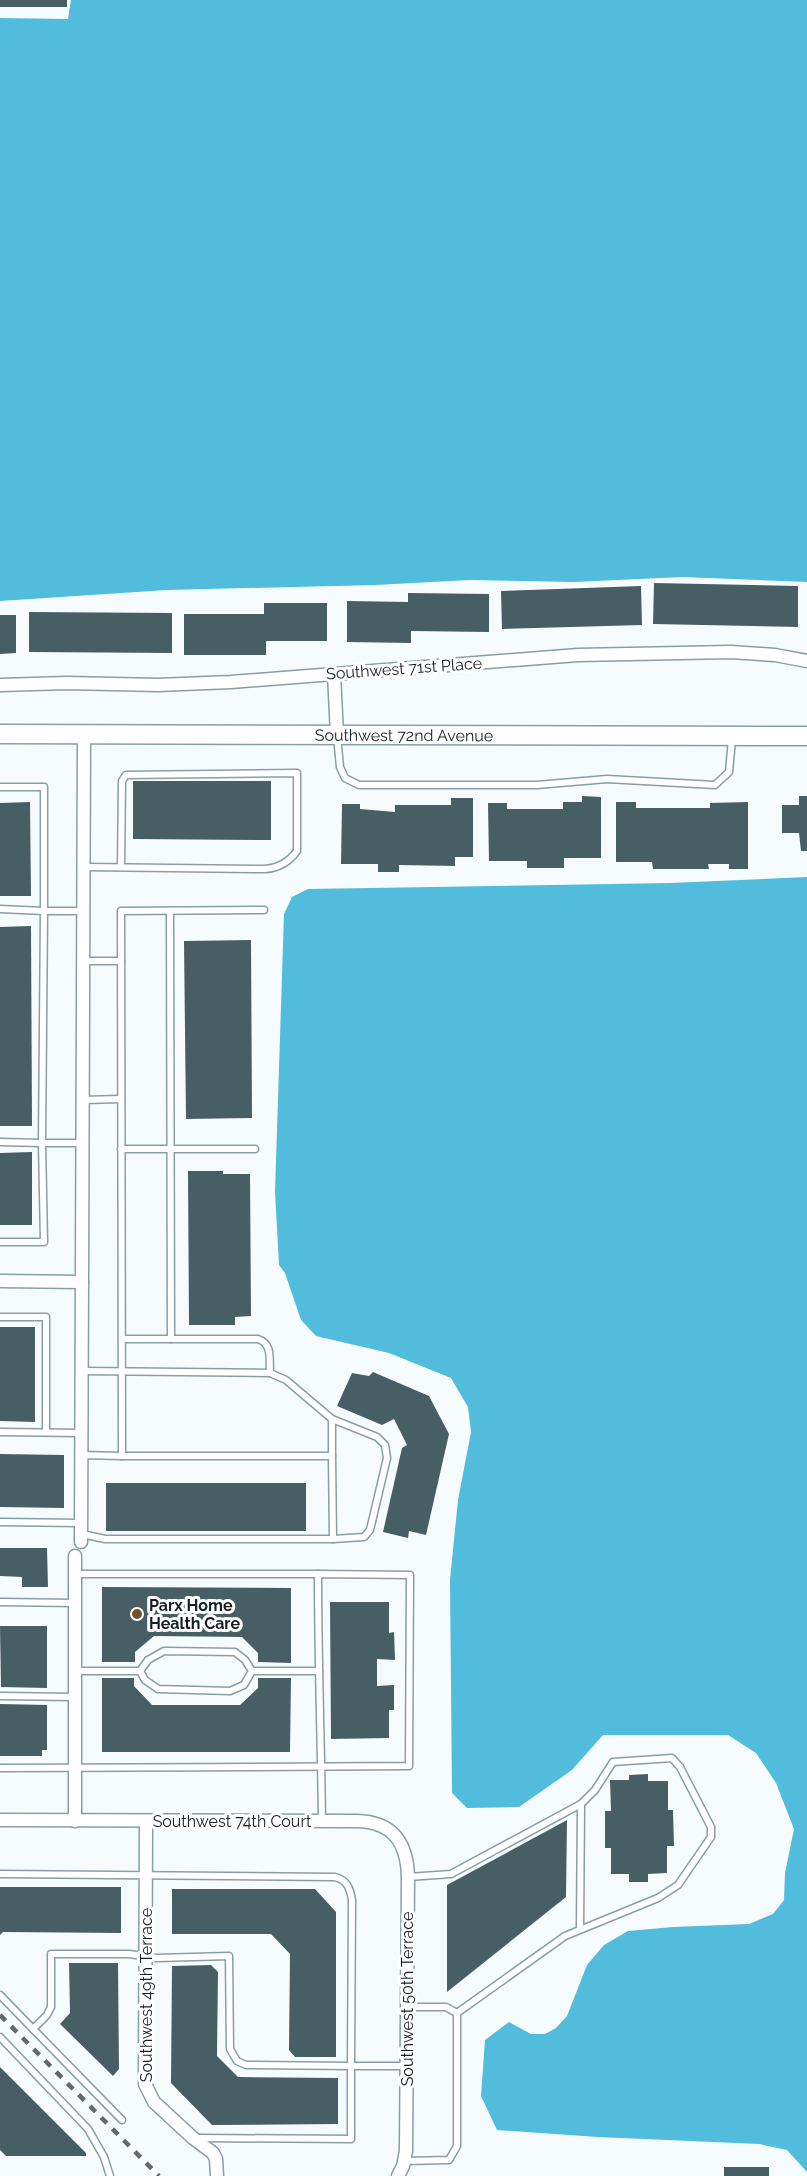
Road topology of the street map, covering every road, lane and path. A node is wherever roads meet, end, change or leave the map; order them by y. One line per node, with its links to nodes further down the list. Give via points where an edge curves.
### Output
1 (807, 661): 2 (street, Southwest 71st Place, via 739,652 586,655)
2 (334, 674): 3 (street, Southwest 71st Place, via 158,685); 6 (street)
3 (0, 685)
4 (0, 734): 5 (street, Southwest 72nd Avenue)
5 (84, 734): 6 (street, Southwest 72nd Avenue); 10 (street)
6 (337, 735): 7 (street, Southwest 72nd Avenue); 7 (lane, via 340,767 345,778 359,785 537,784 607,779 715,785 729,772)
7 (732, 736): 8 (street, Southwest 72nd Avenue)
8 (807, 736)
9 (0, 787): 14 (lane, via 44,787)
10 (83, 867): 11 (lane); 15 (street)
11 (121, 867): 11 (lane, via 265,870 282,865 297,851 297,772 126,775 122,781)
12 (0, 909): 14 (lane)
13 (264, 910): 16 (lane)
14 (44, 911): 15 (lane); 22 (lane)
15 (83, 911): 17 (street)
16 (170, 911): 18 (lane, via 121,911); 25 (lane)
17 (83, 960): 18 (lane); 20 (street)
18 (121, 961): 19 (lane)
19 (121, 1099): 20 (lane); 24 (lane)
20 (82, 1100): 23 (street)
21 (0, 1142): 22 (lane)
22 (42, 1143): 23 (lane); 27 (lane, via 44,1242)
23 (82, 1143): 29 (street)
24 (121, 1149): 25 (lane); 31 (lane)
25 (170, 1149): 26 (lane); 32 (lane)
26 (255, 1149)
27 (0, 1242)
28 (0, 1281): 29 (street)
29 (82, 1282): 33 (street)
30 (0, 1317): 38 (lane, via 46,1317)
31 (123, 1339): 32 (lane); 34 (lane)
32 (171, 1339): 35 (lane, via 264,1341 268,1346)
33 (82, 1371): 34 (lane); 39 (street)
34 (124, 1372): 35 (lane); 41 (lane)
35 (270, 1373): 36 (lane, via 286,1380)
36 (332, 1419): 42 (lane); 45 (lane, via 377,1437 387,1452 370,1530 358,1539)
37 (0, 1432): 38 (lane)
38 (46, 1432): 39 (lane)
39 (81, 1433): 40 (street)
40 (81, 1455): 41 (lane); 44 (street)
41 (122, 1456): 42 (lane)
42 (332, 1456): 45 (lane)
43 (0, 1522): 44 (lane)
44 (81, 1533): 45 (lane, via 105,1539)
45 (333, 1539)
46 (75, 1556): 47 (street)
47 (75, 1574): 48 (lane); 50 (street)
48 (318, 1574): 54 (lane); 57 (lane, via 410,1575 409,1766)
49 (0, 1602): 50 (lane)
50 (75, 1603): 51 (street)
51 (75, 1671): 52 (lane); 56 (street)
52 (140, 1671): 53 (lane, via 148,1660 164,1651 235,1652); 53 (lane, via 158,1689 230,1691 244,1684)
53 (252, 1671): 54 (lane)
54 (319, 1671): 57 (lane)
55 (0, 1696): 56 (lane)
56 (75, 1697): 59 (street)
57 (321, 1766): 59 (lane); 64 (lane)
58 (0, 1768): 59 (lane)
59 (75, 1768): 62 (street)
60 (580, 1804): 68 (lane, via 451,1874); 69 (lane); 69 (lane, via 595,1790 613,1762 672,1758 711,1827 711,1836 678,1885 658,1898)
61 (0, 1820): 62 (street, Southwest 74th Court)
62 (75, 1821): 63 (street, Southwest 74th Court)
63 (146, 1821): 64 (street, Southwest 74th Court); 67 (street, Southwest 49th Terrace)
64 (322, 1821): 65 (street, Southwest 74th Court, via 364,1821)
65 (387, 1828): 68 (street, Southwest 50th Terrace, via 403,1848)
66 (0, 1874): 67 (lane)
67 (146, 1875): 70 (street, Southwest 49th Terrace); 76 (lane, via 335,1877 346,1882 352,1900)
68 (408, 1877): 72 (street, Southwest 50th Terrace)
69 (580, 1928): 73 (lane)
70 (145, 1956): 74 (lane, via 51,1954 51,2007); 76 (lane, via 230,1956 230,2049 241,2064); 79 (street, Southwest 49th Terrace, via 145,2084 154,2102)
71 (0, 1995): 74 (lane)
72 (407, 2007): 73 (lane, via 446,2007); 77 (street, Southwest 50th Terrace)
73 (457, 2013): 80 (lane, via 457,2146 449,2160)
74 (33, 2029): 78 (lane)
75 (0, 2037): 81 (lane, via 88,2129)
76 (351, 2066): 77 (lane); 79 (lane, via 351,2139)
77 (406, 2066): 80 (street, Southwest 50th Terrace)
78 (122, 2120)
79 (193, 2138): 82 (street, Southwest 49th Terrace, via 213,2153)
80 (405, 2160): 83 (street, Southwest 50th Terrace)
81 (110, 2176)
82 (217, 2176)
83 (398, 2176)

